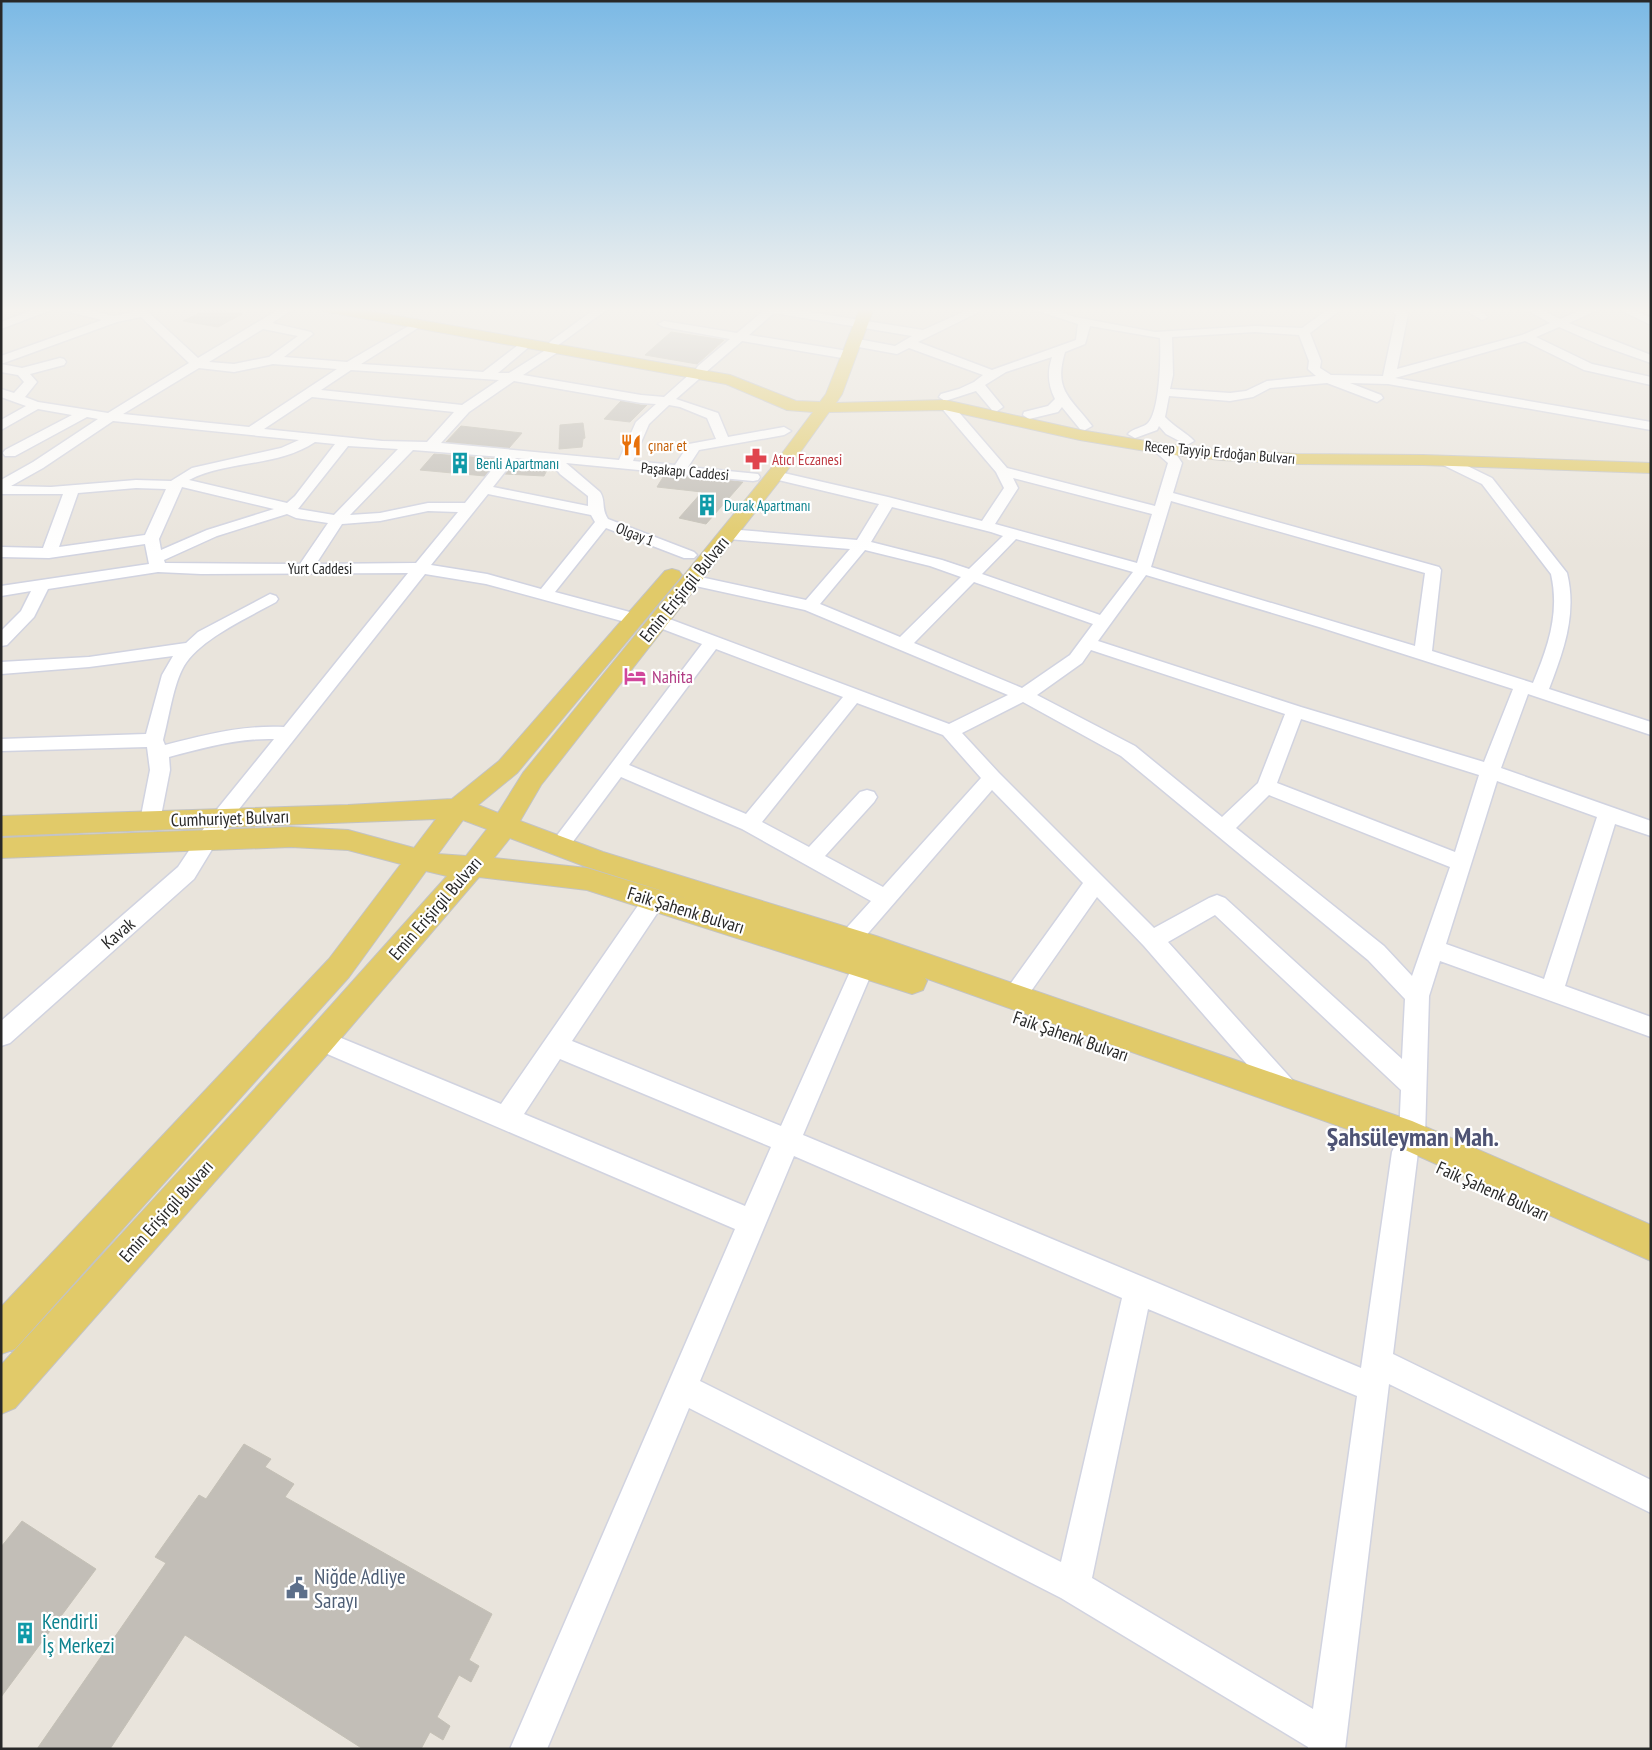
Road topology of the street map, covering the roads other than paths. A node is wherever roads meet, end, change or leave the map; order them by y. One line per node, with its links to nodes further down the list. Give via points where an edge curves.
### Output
1 (18, 390): 18 (street)
2 (155, 390): 29 (street)
3 (315, 390): 16 (street)
4 (492, 390): 26 (street)
5 (585, 390): 21 (street)
6 (678, 390): 21 (street)
7 (753, 390): 24 (main road)
8 (823, 390): 17 (main road, Emin Erişirgil Bulvarı)
9 (969, 390): 22 (street)
10 (982, 390): 25 (street)
11 (1056, 390): 20 (street)
12 (1258, 390): 15 (street, via 1230,397)
13 (1356, 390): 19 (street)
14 (1453, 390): 33 (street)
15 (1163, 392): 30 (street)
16 (310, 393): 26 (street); 35 (street)
17 (821, 394): 22 (main road, Recep Tayyip Erdoğan Bulvarı); 24 (main road, Recep Tayyip Erdoğan Bulvarı); 53 (main road, Emin Erişirgil Bulvarı)
18 (7, 396): 23 (street, Paşakapı Caddesi)
19 (1377, 398)
20 (1062, 399): 28 (street, via 1052,409); 32 (street)
21 (666, 400): 39 (street, via 713,416); 52 (street, via 643,422)
22 (945, 401): 25 (main road, Recep Tayyip Erdoğan Bulvarı); 43 (main road, Recep Tayyip Erdoğan Bulvarı, via 1080,436); 57 (street)
23 (36, 405): 27 (street, Paşakapı Caddesi); 31 (street)
24 (793, 406): 34 (main road, Emin Erişirgil Bulvarı)
25 (997, 407): 28 (main road, Recep Tayyip Erdoğan Bulvarı)
26 (464, 409): 42 (street)
27 (85, 414): 29 (street, Paşakapı Caddesi); 44 (street)
28 (1029, 415): 32 (main road, Recep Tayyip Erdoğan Bulvarı)
29 (110, 417): 35 (street, Paşakapı Caddesi); 51 (street)
30 (1158, 418): 36 (street, via 1152,427); 40 (street)
31 (1, 426)
32 (1085, 426): 36 (main road, Recep Tayyip Erdoğan Bulvarı)
33 (1651, 426)
34 (784, 431): 39 (street); 53 (main road, Emin Erişirgil Bulvarı)
35 (250, 432): 37 (street, Paşakapı Caddesi)
36 (1135, 434): 40 (main road, Recep Tayyip Erdoğan Bulvarı)
37 (312, 438): 38 (street, Paşakapı Caddesi); 59 (street, via 285,451 206,469)
38 (344, 441): 41 (street, Paşakapı Caddesi); 67 (street)
39 (723, 441): 56 (street, via 694,447)
40 (1187, 441): 47 (main road, Recep Tayyip Erdoğan Bulvarı, via 1292,449 1416,449)
41 (409, 446): 42 (street, Paşakapı Caddesi); 69 (street)
42 (431, 446): 46 (street, Paşakapı Caddesi)
43 (1158, 448): 45 (main road, Recep Tayyip Erdoğan Bulvarı); 54 (street, via 1171,457)
44 (6, 452): 51 (street)
45 (1203, 453): 49 (main road, Recep Tayyip Erdoğan Bulvarı, via 1297,459); 54 (street)
46 (512, 454): 48 (street, Paşakapı Caddesi); 61 (street, Kavak)
47 (1651, 458)
48 (556, 459): 52 (street, Paşakapı Caddesi); 68 (street, Olgay 1, via 565,471 595,495)
49 (1444, 460): 50 (main road, Recep Tayyip Erdoğan Bulvarı); 58 (street)
50 (1501, 462): 55 (main road, Recep Tayyip Erdoğan Bulvarı); 58 (street)
51 (38, 465): 60 (street)
52 (624, 465): 56 (street, Paşakapı Caddesi)
53 (765, 467): 56 (street, Paşakapı Caddesi); 64 (street, Paşakapı Caddesi); 72 (main road, Emin Erişirgil Bulvarı); 80 (main road, Emin Erişirgil Bulvarı)
54 (1174, 467): 65 (street)
55 (1651, 468)
56 (680, 469)
57 (1002, 471): 65 (street); 70 (street, via 1011,488)
58 (1487, 481): 97 (street, via 1559,573 1564,590 1557,645)
59 (177, 484): 63 (street); 67 (street); 73 (street)
60 (1, 486)
61 (484, 489): 66 (street, Kavak); 68 (street)
62 (1, 490): 63 (street)
63 (72, 490): 76 (street)
64 (888, 501): 70 (street, Paşakapı Caddesi); 74 (street)
65 (1162, 503): 81 (street); 95 (street, via 1433,570)
66 (469, 508): 69 (street, via 428,507 380,517); 79 (street, Kavak)
67 (289, 509): 69 (street, via 296,514); 77 (street, via 212,533)
68 (600, 517): 80 (street, Olgay 1); 85 (street)
69 (337, 520): 78 (street)
70 (986, 526): 71 (street, Paşakapı Caddesi)
71 (1014, 533): 81 (street, Paşakapı Caddesi); 82 (street)
72 (728, 534): 74 (street); 80 (main road, Emin Erişirgil Bulvarı)
73 (151, 539): 76 (street); 77 (street)
74 (862, 544): 82 (street); 87 (street)
75 (1, 552): 76 (street)
76 (48, 553)
77 (157, 562): 78 (street, Yurt Caddesi); 83 (street, Yurt Caddesi)
78 (305, 568): 79 (street, Yurt Caddesi)
79 (419, 568): 85 (street, Yurt Caddesi); 103 (street, Kavak)
80 (690, 568): 87 (street, Olgay 1); 88 (main road, Emin Erişirgil Bulvarı)
81 (1143, 569): 89 (street); 95 (street, Paşakapı Caddesi)
82 (972, 576): 89 (street); 93 (street)
83 (42, 585): 84 (street, Yurt Caddesi); 90 (street, via 28,614)
84 (1, 592)
85 (546, 593): 88 (street, Yurt Caddesi)
86 (270, 599): 94 (street, via 204,636)
87 (810, 606): 93 (street, Olgay 1)
88 (646, 620): 91 (street, Yurt Caddesi); 111 (main road, Emin Erişirgil Bulvarı, via 508,767); 116 (main road, Emin Erişirgil Bulvarı, via 532,779)
89 (1104, 622): 92 (street)
90 (1, 641)
91 (712, 642): 98 (street, Yurt Caddesi); 106 (street)
92 (1088, 643): 99 (street, via 1076,659); 100 (street)
93 (903, 644): 99 (street, Olgay 1)
94 (192, 648): 96 (street, via 89,662); 105 (street, via 178,661 171,675)
95 (1423, 653): 97 (street, Paşakapı Caddesi)
96 (1, 668)
97 (1531, 688): 101 (street, Paşakapı Caddesi); 107 (street)
98 (854, 695): 102 (street, Yurt Caddesi); 114 (street)
99 (1023, 695): 102 (street); 117 (street, Olgay 1, via 1128,751)
100 (1295, 711): 107 (street); 109 (street)
101 (1651, 729)
102 (950, 731): 108 (street)
103 (290, 733): 105 (street, via 259,732); 118 (street, Kavak)
104 (1, 745): 105 (street)
105 (157, 746): 113 (street, via 156,797)
106 (617, 768): 114 (street); 120 (street)
107 (1490, 772): 112 (street); 124 (street)
108 (992, 778): 126 (street); 127 (street)
109 (1266, 786): 117 (street); 124 (street)
110 (867, 797): 123 (street)
111 (458, 808): 116 (main road, Faik Şahenk Bulvarı); 118 (main road, Cumhuriyet Bulvarı); 122 (main road, Emin Erişirgil Bulvarı)
112 (1608, 813): 119 (street); 132 (street)
113 (150, 821): 115 (main road, Cumhuriyet Bulvarı); 118 (main road, Cumhuriyet Bulvarı)
114 (750, 824): 123 (street)
115 (1, 826)
116 (504, 826): 120 (main road, Faik Şahenk Bulvarı); 125 (main road, Emin Erişirgil Bulvarı)
117 (1223, 828): 133 (street, Olgay 1, via 1376,953)
118 (214, 829): 121 (main road, Cumhuriyet Bulvarı); 122 (main road, Cumhuriyet Bulvarı, via 348,840); 136 (street, Kavak, via 186,873)
119 (1651, 829)
120 (559, 846): 131 (main road, Faik Şahenk Bulvarı)
121 (1, 848)
122 (419, 858): 125 (main road, Cumhuriyet Bulvarı, via 444,866); 148 (main road, Emin Erişirgil Bulvarı, via 339,968)
123 (812, 858): 127 (street)
124 (1462, 863): 130 (street)
125 (473, 866): 128 (main road, Faik Şahenk Bulvarı, via 587,879); 137 (main road, Emin Erişirgil Bulvarı)
126 (1095, 883): 129 (street); 134 (street)
127 (886, 899): 131 (street)
128 (654, 900): 131 (main road, Faik Şahenk Bulvarı); 138 (street)
129 (1152, 940): 139 (street, via 1217,904); 140 (street)
130 (1433, 949): 132 (street); 133 (street)
131 (856, 952): 134 (main road, Faik Şahenk Bulvarı); 142 (street); 143 (main road, Faik Şahenk Bulvarı)
132 (1552, 992): 135 (street)
133 (1417, 996): 139 (street)
134 (1014, 997): 140 (main road, Faik Şahenk Bulvarı)
135 (1651, 1027)
136 (1, 1036)
137 (320, 1040): 141 (street); 151 (main road, Emin Erişirgil Bulvarı)
138 (556, 1046): 141 (street); 142 (street)
139 (1414, 1086): 143 (street)
140 (1286, 1092): 143 (main road, Faik Şahenk Bulvarı)
141 (506, 1118): 144 (street)
142 (787, 1141): 144 (street); 147 (street)
143 (1408, 1144): 145 (main road, Faik Şahenk Bulvarı); 146 (main road, Faik Şahenk Bulvarı); 149 (street)
144 (752, 1222): 150 (street)
145 (1651, 1243)
146 (1651, 1261)
147 (1138, 1290): 149 (street); 153 (street)
148 (1, 1335)
149 (1375, 1375): 152 (street); 154 (street)
150 (682, 1388): 153 (street); 155 (street)
151 (1, 1394)
152 (1651, 1497)
153 (1073, 1586): 154 (street)
154 (1327, 1743)
155 (528, 1749)

